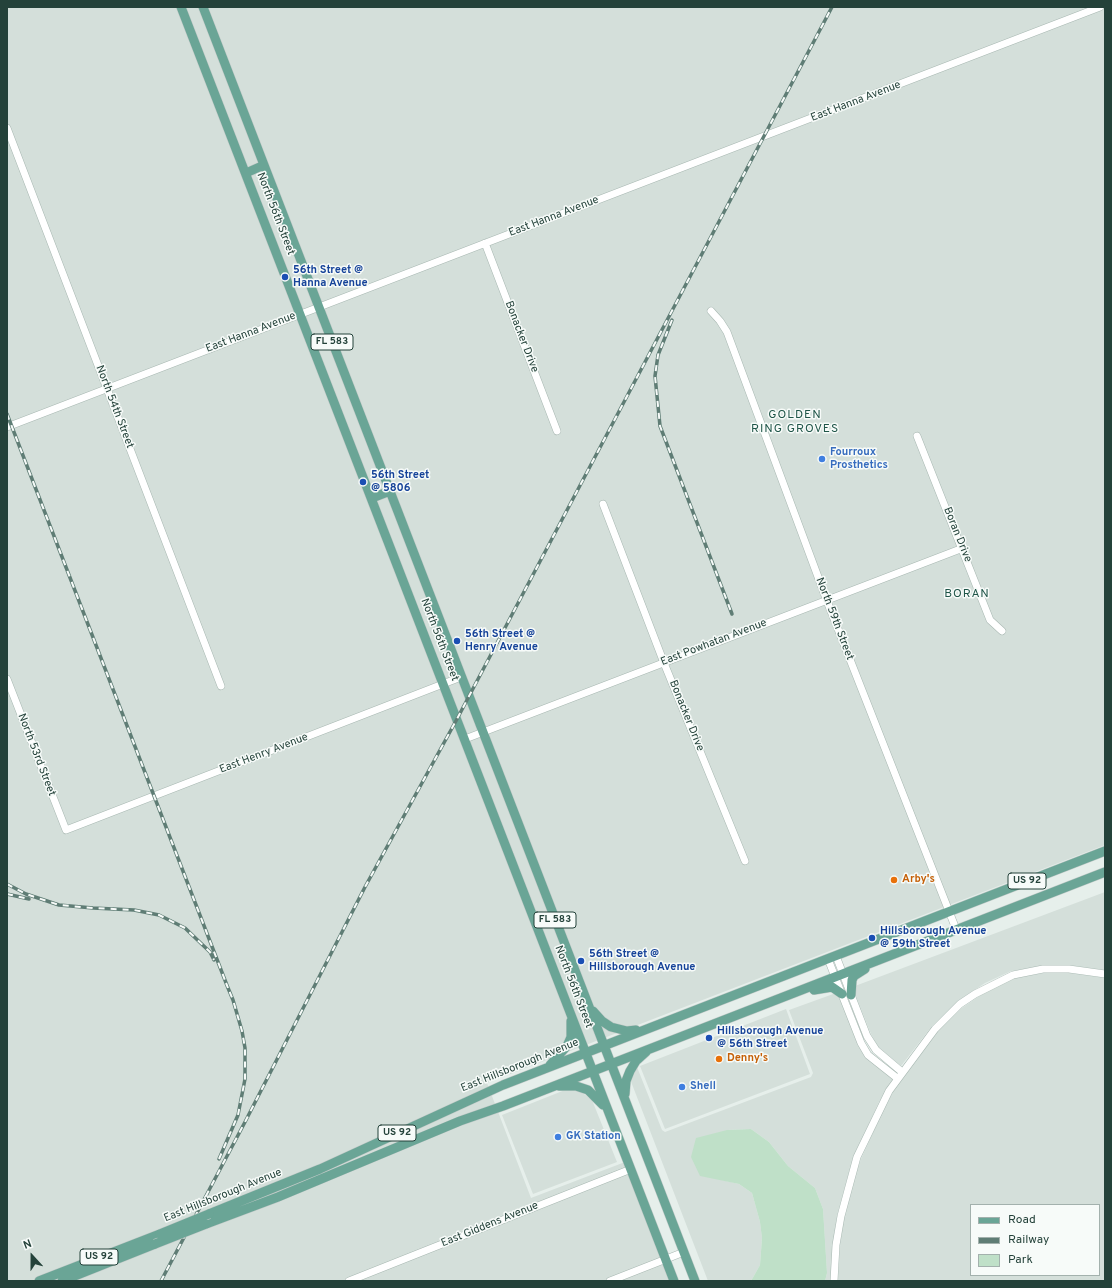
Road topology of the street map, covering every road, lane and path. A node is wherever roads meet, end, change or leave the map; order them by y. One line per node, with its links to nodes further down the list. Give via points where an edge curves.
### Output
1 (181, 7): 6 (main road, North 56th Street / FL 583)
2 (203, 7): 5 (main road, North 56th Street / FL 583)
3 (1100, 7): 7 (street, East Hanna Avenue)
4 (7, 128): 11 (street, North 54th Street)
5 (264, 165): 6 (main road); 8 (main road, North 56th Street / FL 583)
6 (246, 172): 10 (main road, North 56th Street / FL 583)
7 (485, 243): 8 (street, East Hanna Avenue); 13 (street, Bonacker Drive)
8 (319, 307): 10 (street, East Hanna Avenue); 15 (main road, North 56th Street / FL 583)
9 (711, 311): 19 (street, North 59th Street, via 727,332)
10 (300, 314): 11 (street, East Hanna Avenue); 16 (main road, North 56th Street / FL 583)
11 (107, 388): 12 (street, East Hanna Avenue); 25 (street, North 54th Street)
12 (7, 427)
13 (557, 431)
14 (917, 436): 18 (street, Boran Drive)
15 (390, 491): 16 (main road); 22 (main road, North 56th Street / FL 583)
16 (372, 498): 24 (main road, North 56th Street / FL 583)
17 (603, 504): 21 (street, Bonacker Drive)
18 (963, 548): 19 (street, East Powhatan Avenue); 20 (street, Boran Drive, via 990,620)
19 (827, 601): 21 (street, East Powhatan Avenue); 32 (street, North 59th Street)
20 (1002, 631)
21 (664, 663): 26 (street, East Powhatan Avenue); 30 (street, Bonacker Drive)
22 (461, 677): 24 (street, East Henry Avenue); 26 (main road, North 56th Street / FL 583)
23 (7, 679): 28 (street, North 53rd Street)
24 (443, 684): 27 (main road, North 56th Street / FL 583); 28 (street, East Henry Avenue)
25 (221, 686)
26 (483, 732): 27 (street, East Powhatan Avenue); 40 (main road, North 56th Street / FL 583)
27 (465, 739): 41 (main road, North 56th Street / FL 583)
28 (66, 830)
29 (1105, 852): 32 (main road, East Hillsborough Avenue / US 92)
30 (745, 861)
31 (1105, 872): 33 (main road, East Hillsborough Avenue / US 92)
32 (949, 912): 33 (street, North 59th Street); 34 (main road, East Hillsborough Avenue / US 92)
33 (956, 929): 35 (main road, East Hillsborough Avenue / US 92)
34 (832, 957): 37 (street); 42 (main road, East Hillsborough Avenue / US 92)
35 (881, 958): 37 (main road, East Hillsborough Avenue / US 92); 38 (main road, via 854,976)
36 (1105, 974): 49 (street, via 1069,969 1043,969 997,981 974,994 945,1017)
37 (839, 975): 38 (street); 39 (main road, East Hillsborough Avenue / US 92)
38 (847, 994): 39 (main road, via 832,987 824,987); 49 (street, via 876,1050); 50 (street, via 861,1043 868,1055)
39 (787, 995): 44 (main road, East Hillsborough Avenue / US 92)
40 (589, 1007): 42 (main road, via 611,1027 627,1031); 43 (main road, North 56th Street / FL 583)
41 (571, 1015): 45 (main road, North 56th Street / FL 583); 47 (main road, via 571,1037 567,1046)
42 (643, 1030): 43 (main road, East Hillsborough Avenue / US 92)
43 (604, 1045): 45 (main road, East Hillsborough Avenue / US 92); 46 (main road, North 56th Street / FL 583)
44 (652, 1048): 46 (main road, East Hillsborough Avenue / US 92); 52 (main road, via 636,1061 630,1071 626,1081)
45 (586, 1053): 47 (main road, East Hillsborough Avenue / US 92); 48 (main road, North 56th Street / FL 583)
46 (611, 1063): 48 (main road, East Hillsborough Avenue / US 92); 52 (main road, North 56th Street / FL 583)
47 (548, 1068): 57 (main road, East Hillsborough Avenue / US 92, bridge, via 470,1099 301,1178)
48 (593, 1070): 51 (main road, East Hillsborough Avenue / US 92); 53 (main road, North 56th Street / FL 583)
49 (902, 1072): 50 (street)
50 (898, 1078): 63 (street, via 882,1104 857,1157 841,1216)
51 (554, 1086): 53 (main road, via 576,1086 588,1090); 58 (main road, East Hillsborough Avenue / US 92, bridge, via 460,1121 278,1197)
52 (625, 1100): 55 (main road, North 56th Street / FL 583)
53 (608, 1111): 54 (main road, North 56th Street / FL 583)
54 (631, 1169): 56 (main road, North 56th Street / FL 583); 59 (street, East Giddens Avenue)
55 (684, 1252): 56 (street); 62 (main road, North 56th Street / FL 583)
56 (665, 1259): 60 (street); 61 (main road, North 56th Street / FL 583)
57 (39, 1281)
58 (62, 1281)
59 (349, 1281)
60 (610, 1281)
61 (674, 1281)
62 (695, 1281)
63 (834, 1281)

